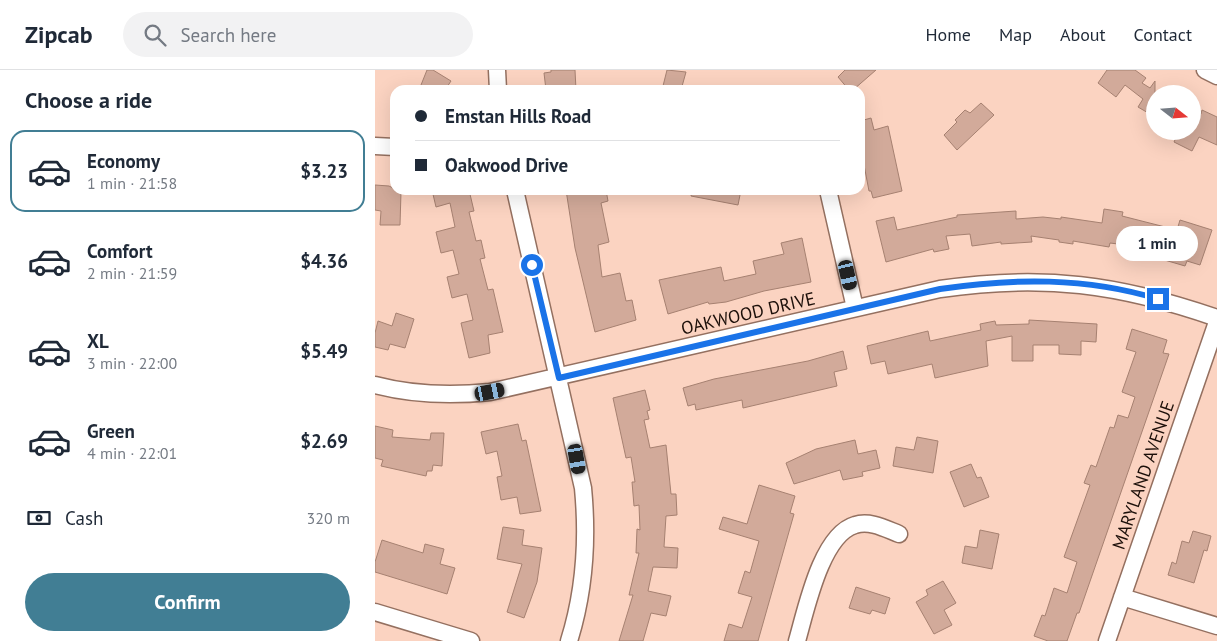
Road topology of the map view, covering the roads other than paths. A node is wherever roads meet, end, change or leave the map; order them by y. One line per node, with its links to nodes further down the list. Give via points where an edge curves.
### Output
1 (497, 70): 4 (street)
2 (1205, 70): 3 (street)
3 (1217, 76)
4 (498, 85)
5 (375, 146): 6 (street)
6 (390, 147)
7 (516, 195): 11 (street)
8 (829, 195): 9 (street)
9 (855, 308): 10 (street, OAKWOOD DRIVE, via 981,283 1063,282 1145,295); 11 (street, OAKWOOD DRIVE)
10 (1217, 320): 14 (street, MARYLAND AVENUE)
11 (559, 378): 12 (street, OAKWOOD DRIVE, via 464,394 413,393); 18 (street, via 586,517 584,576)
12 (375, 385)
13 (899, 534): 19 (street, via 874,524 856,524 841,532 823,559)
14 (1122, 597): 16 (street); 20 (street, MARYLAND AVENUE)
15 (375, 612): 17 (street)
16 (1217, 626)
17 (471, 641)
18 (569, 641)
19 (797, 641)
20 (1107, 641)

